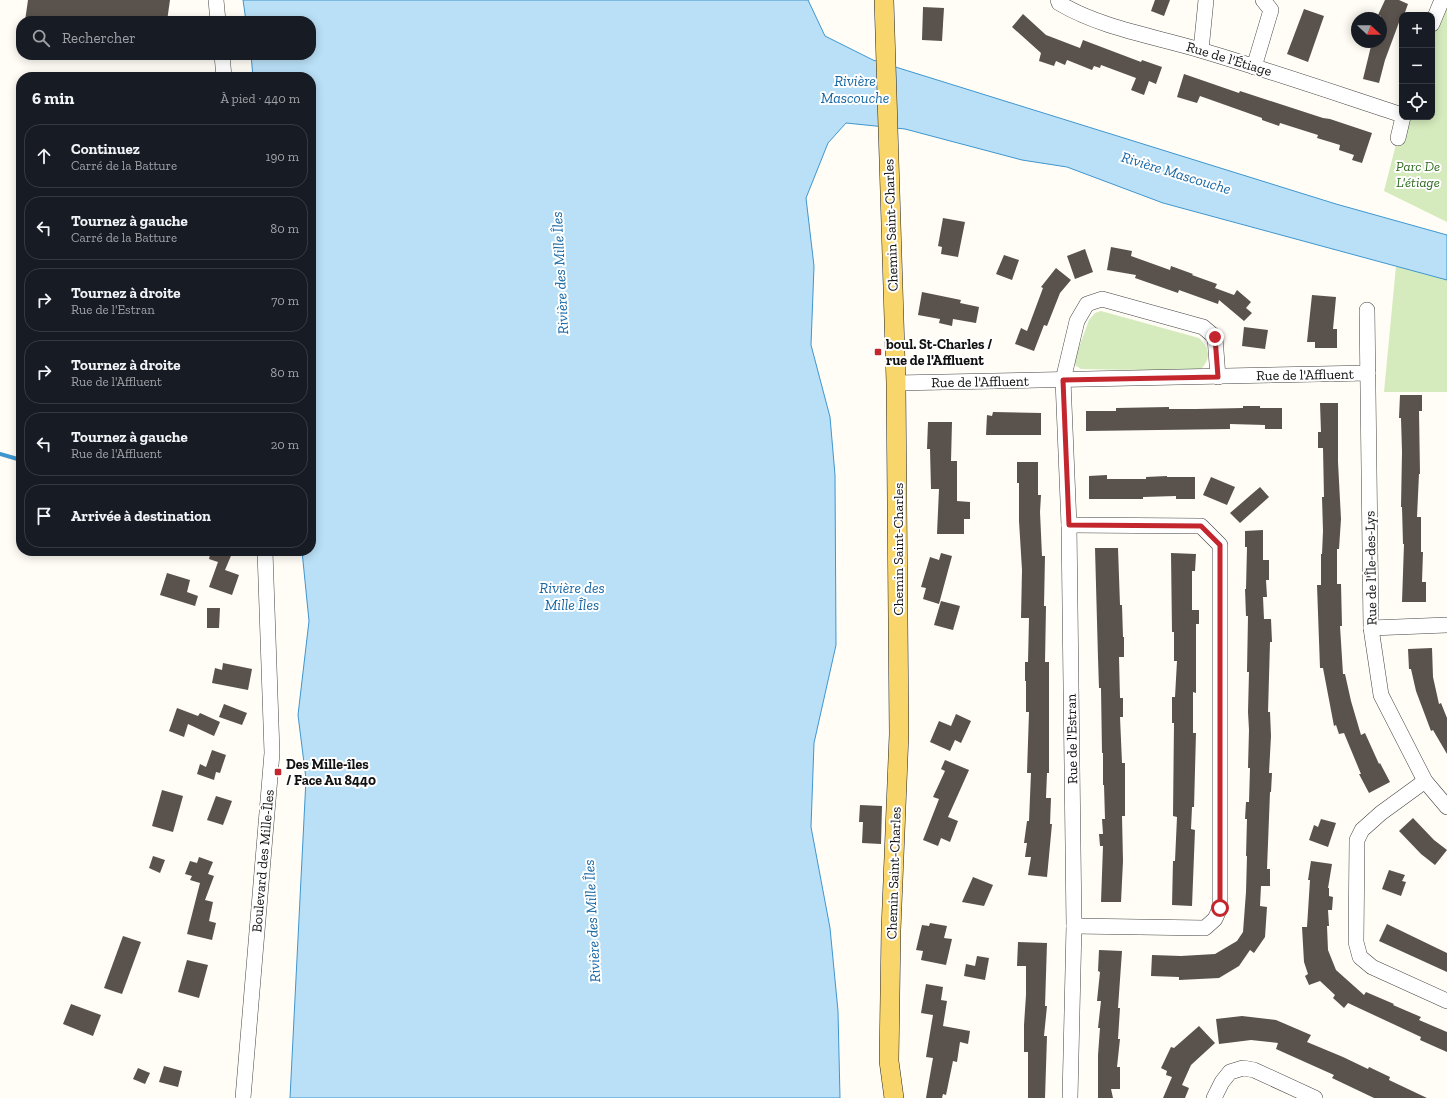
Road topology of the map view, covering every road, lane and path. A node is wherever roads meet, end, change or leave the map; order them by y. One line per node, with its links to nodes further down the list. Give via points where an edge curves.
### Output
1 (216, 0): 7 (street)
2 (884, 0): 20 (main road, Chemin Saint-Charles)
3 (1058, 0): 9 (street, Rue de l'Étiage, via 1072,11 1111,25)
4 (1206, 0): 9 (street)
5 (1263, 0): 11 (street, via 1271,10)
6 (1442, 0): 8 (street)
7 (218, 16)
8 (1435, 17)
9 (1200, 50): 11 (street, Rue de l'Étiage)
10 (222, 60): 12 (street)
11 (1254, 67): 13 (street, Rue de l'Étiage)
12 (224, 72)
13 (1399, 115)
14 (1401, 120): 15 (street)
15 (1398, 138)
16 (1367, 310): 17 (street, Rue de l'Île-des-Lys)
17 (1368, 373): 18 (street, Rue de l'Affluent); 24 (street, Rue de l'Île-des-Lys)
18 (1218, 377): 19 (street, Rue de l'Affluent); 19 (street, via 1215,337 1203,328 1102,299 1087,304 1077,321)
19 (1063, 380): 20 (street, Rue de l'Affluent); 21 (street, Rue de l'Estran)
20 (896, 383): 30 (main road, Chemin Saint-Charles, via 899,734 891,930 889,1061)
21 (1069, 525): 27 (street, Rue de l'Estran); 27 (street, via 1201,526 1220,545 1220,908 1215,919 1205,928)
22 (265, 556): 29 (street, Boulevard des Mille-Îles, via 272,753)
23 (1447, 625): 24 (street)
24 (1372, 628): 25 (street, Rue de l'Île-des-Lys, via 1381,695)
25 (1425, 781): 26 (street, Rue de l'Île-des-Lys); 28 (street, via 1381,812 1362,830 1358,840 1356,942 1360,957 1372,967)
26 (1447, 807)
27 (1074, 926): 31 (street, Rue de l'Estran)
28 (1447, 1001)
29 (243, 1098)
30 (894, 1098)
31 (1070, 1098)
32 (1214, 1098): 33 (street, via 1230,1072 1243,1068 1254,1070)
33 (1314, 1098)

